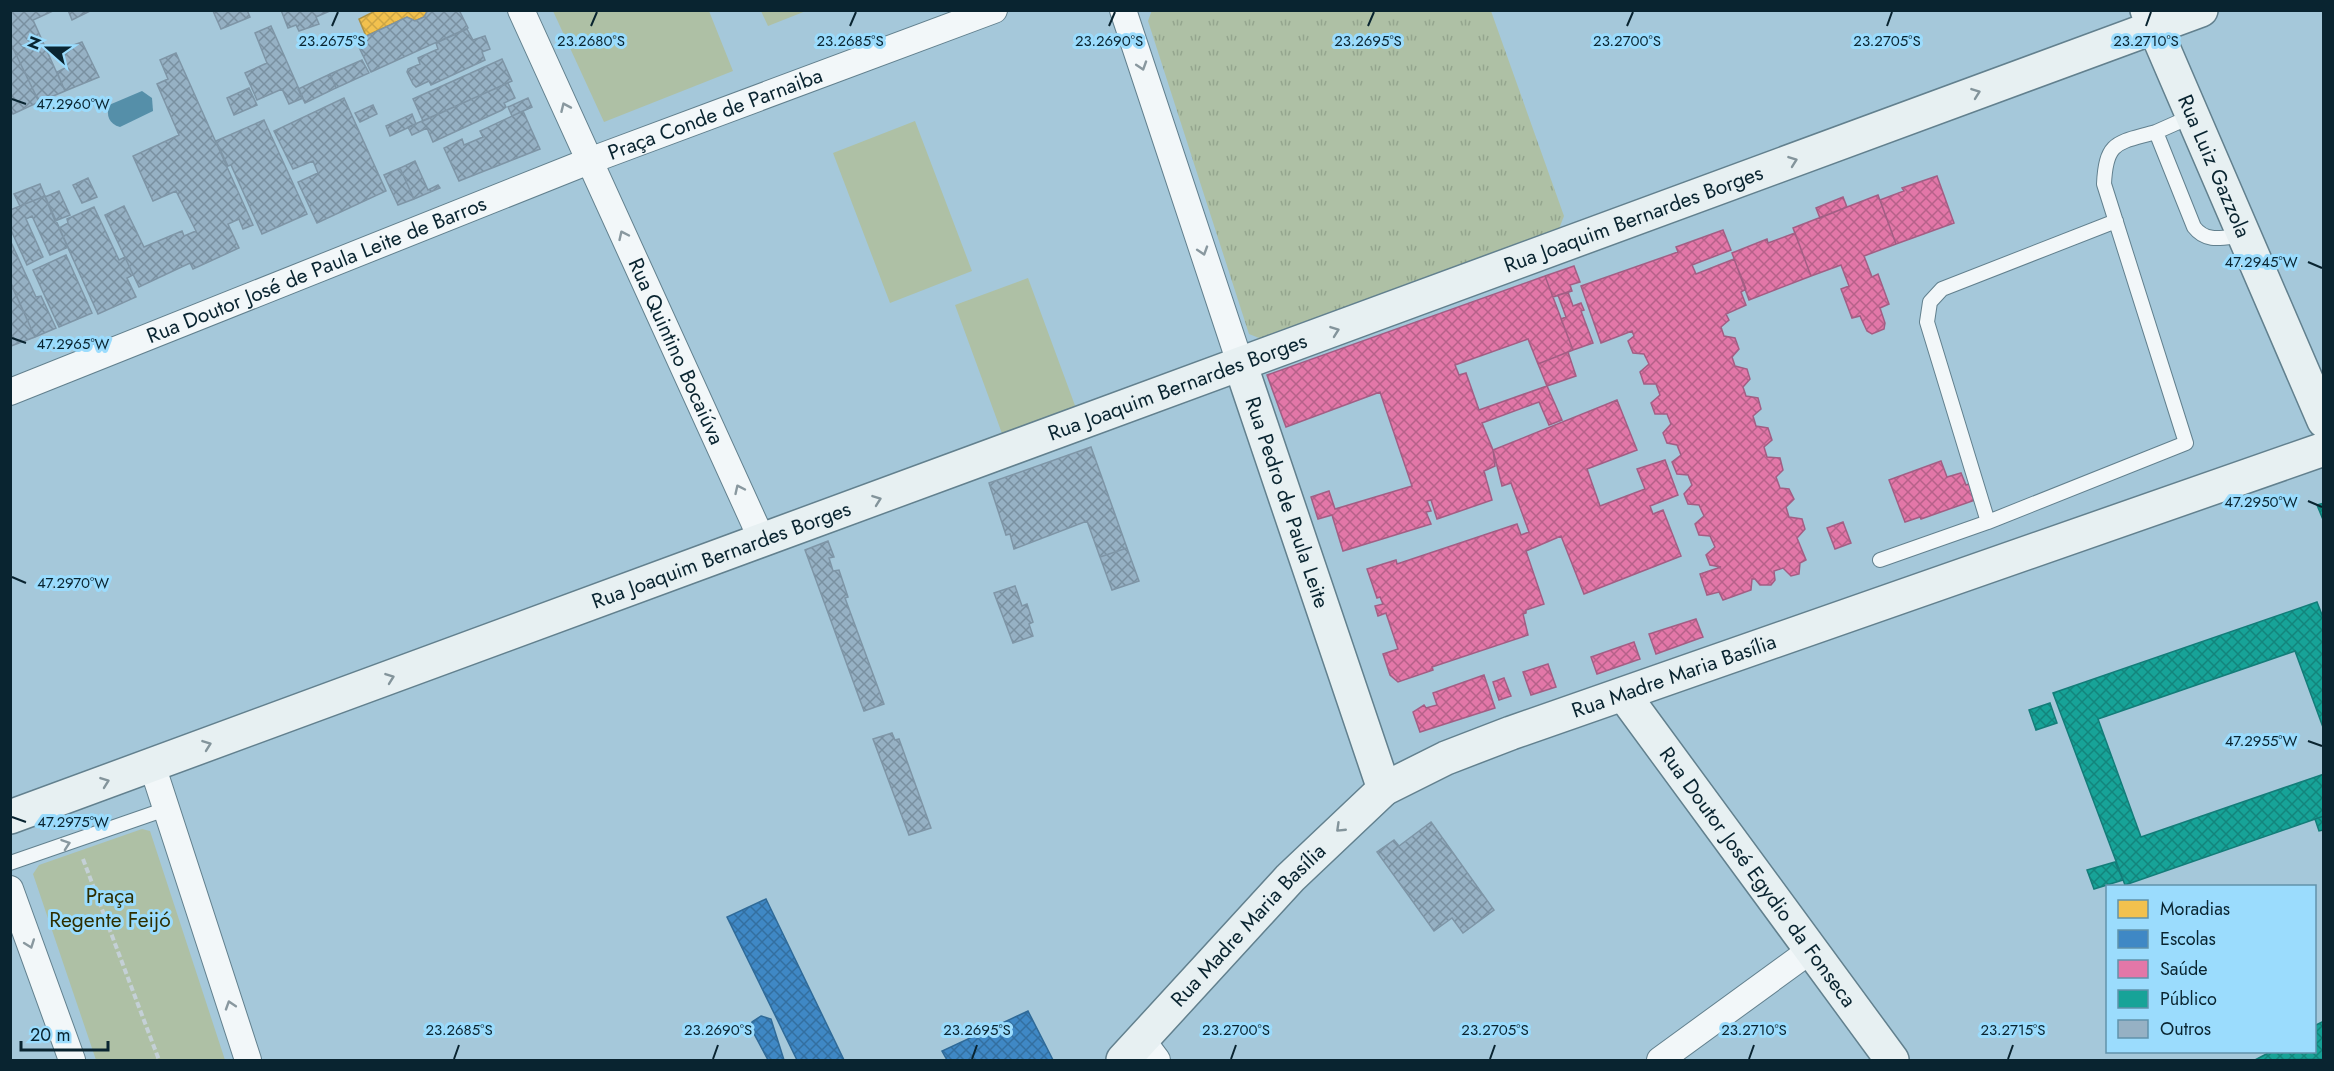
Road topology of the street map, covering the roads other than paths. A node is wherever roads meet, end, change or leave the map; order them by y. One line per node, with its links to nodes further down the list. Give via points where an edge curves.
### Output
1 (521, 10): 8 (street, Praça Conde de Parnaiba, one-way to 1)
2 (994, 10): 8 (street, Praça Conde de Parnaiba)
3 (1123, 10): 11 (street, Rua Pedro de Paula Leite, one-way to 11)
4 (2201, 10): 5 (street, Rua Joaquim Bernardes Borges)
5 (2150, 19): 6 (street, Rua Luiz Gazzola); 11 (street, Rua Joaquim Bernardes Borges, one-way to 5)
6 (2192, 116): 7 (lane); 10 (street, Rua Luiz Gazzola)
7 (2156, 132): 9 (lane, via 2117,143 2105,160 2104,184); 10 (lane, via 2200,235 2207,239)
8 (589, 160): 12 (street, Rua Doutor José de Paula Leite de Barros); 16 (street, Rua Quintino Bocaiúva, one-way to 8)
9 (2116, 220): 15 (lane, via 1942,289 1930,302 1927,322); 15 (lane, via 2186,443)
10 (2244, 235): 13 (street, Rua Luiz Gazzola)
11 (1240, 366): 16 (street, Rua Joaquim Bernardes Borges, one-way to 11); 20 (street, Rua Pedro de Paula Leite)
12 (10, 392)
13 (2324, 421)
14 (2324, 449): 18 (street, Rua Madre Maria Basília)
15 (1988, 522): 17 (lane)
16 (763, 542): 19 (street, Rua Joaquim Bernardes Borges, one-way to 16)
17 (1880, 560)
18 (1624, 695): 20 (street, Rua Madre Maria Basília, via 1457,754); 25 (street, Rua Doutor José Egydio da Fonseca)
19 (152, 765): 21 (street); 22 (street, one-way to 19)
20 (1384, 789): 26 (street, Rua Madre Maria Basília, one-way to 26, via 1290,878)
21 (166, 809): 23 (lane, one-way to 21); 28 (street, one-way to 21)
22 (10, 817)
23 (10, 863)
24 (10, 889): 27 (street, one-way to 27)
25 (1811, 950): 29 (street); 30 (street, Rua Doutor José Egydio da Fonseca)
26 (1141, 1054)
27 (72, 1060)
28 (248, 1060)
29 (1660, 1060)
30 (1892, 1060)

